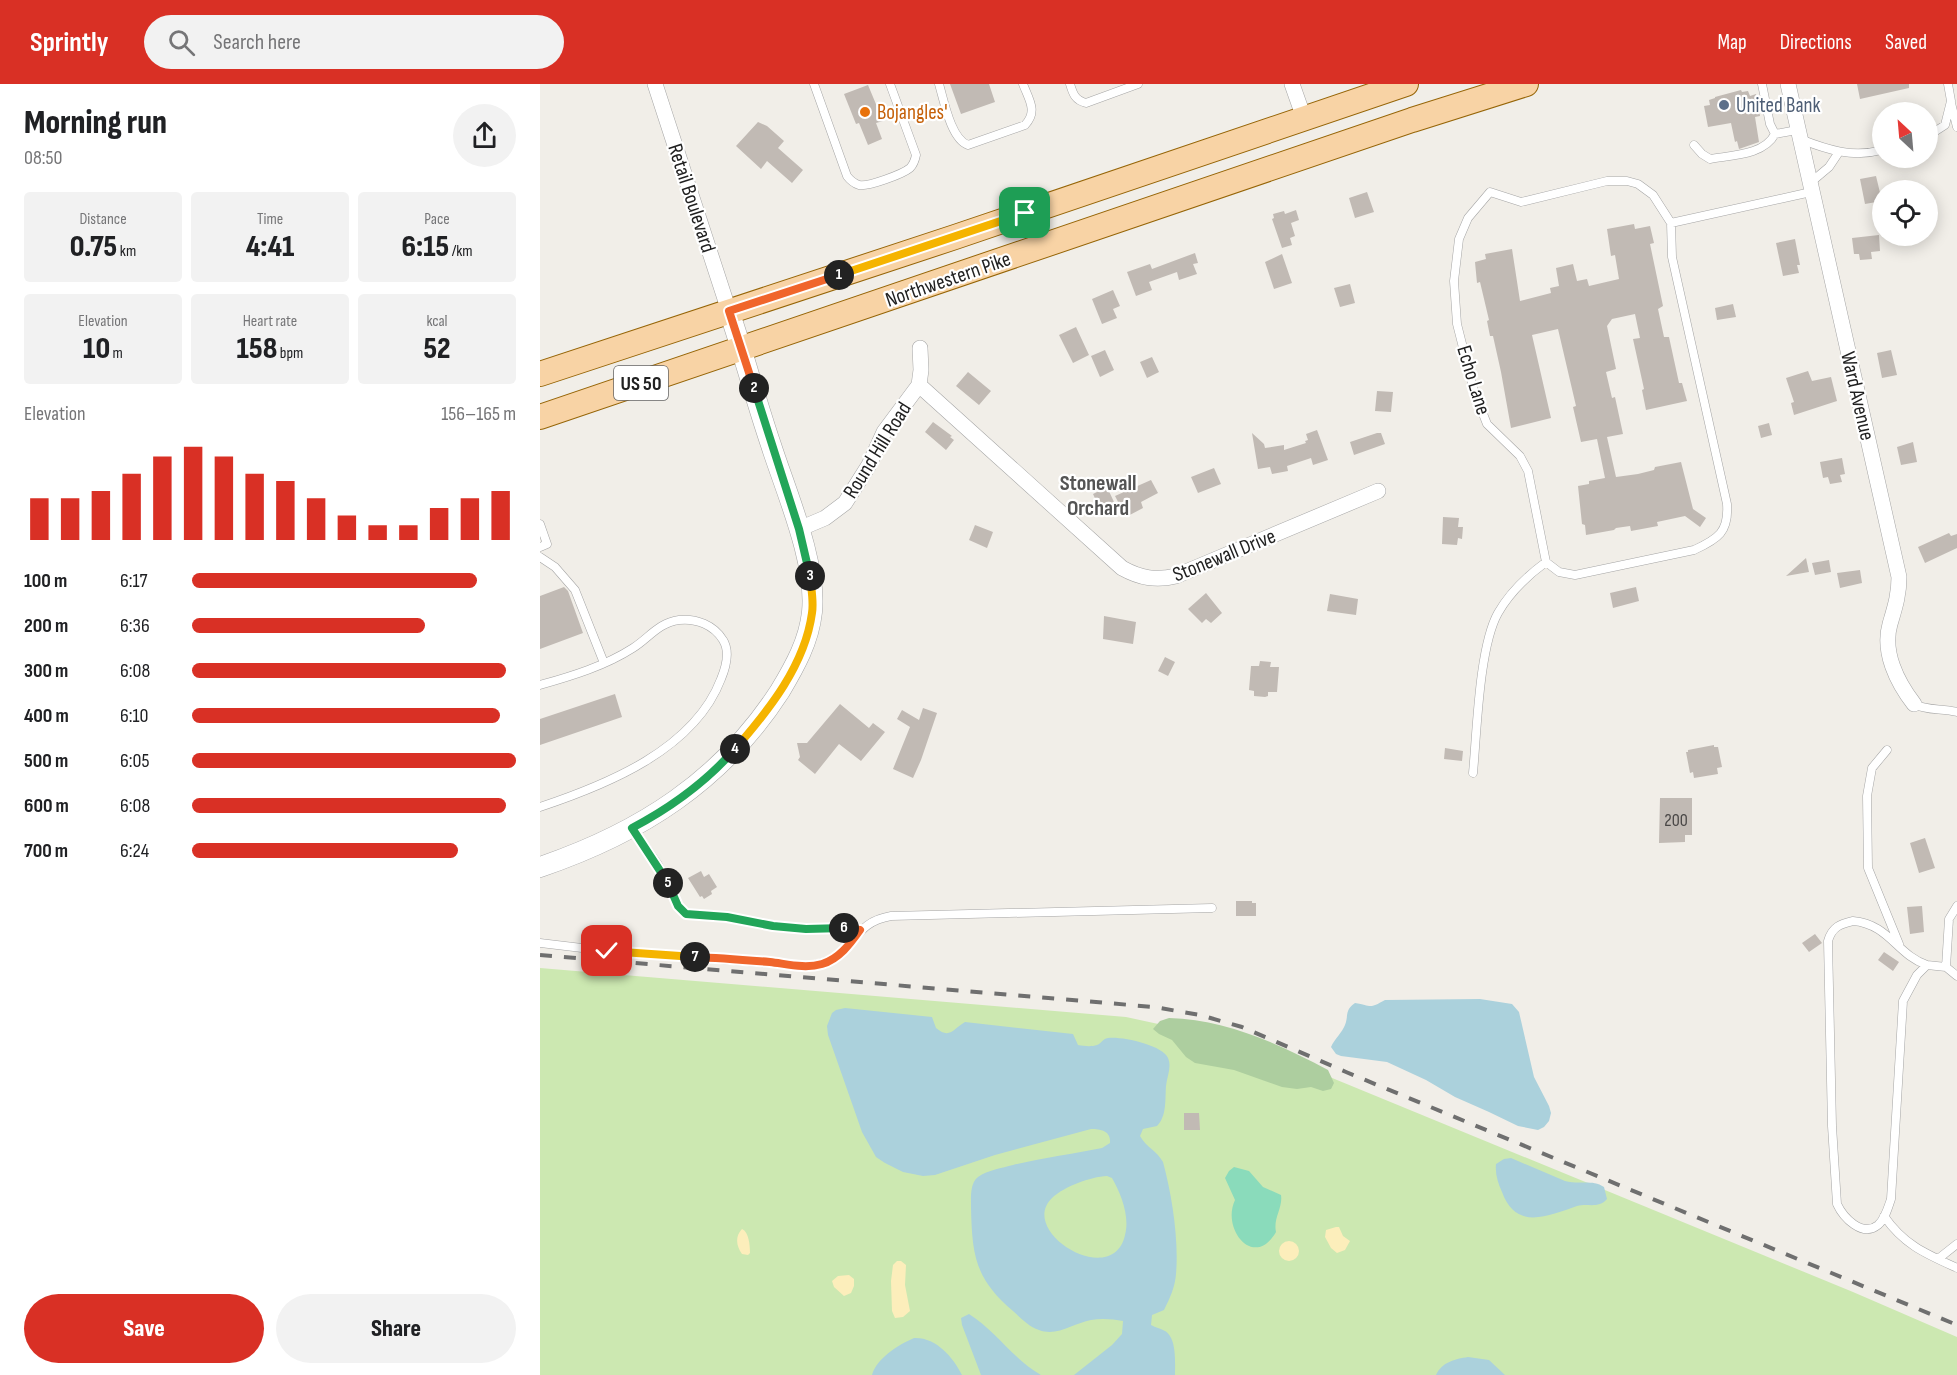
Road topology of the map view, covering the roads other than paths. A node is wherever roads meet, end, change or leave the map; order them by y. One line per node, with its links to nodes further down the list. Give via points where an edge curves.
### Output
1 (655, 84): 26 (street, Retail Boulevard)
2 (814, 84): 3 (lane, via 847,176 860,185 906,171 915,160)
3 (890, 84)
4 (939, 84): 5 (lane, via 955,134 968,145 1025,125 1032,111)
5 (1023, 84)
6 (1070, 84): 7 (lane, via 1078,101 1086,103)
7 (1138, 84)
8 (1292, 84): 15 (street)
9 (1406, 84): 15 (main road, Northwestern Pike / US 50)
10 (1526, 84): 23 (main road, Northwestern Pike / US 50)
11 (1762, 84): 18 (lane)
12 (1788, 84): 19 (street, Ward Avenue)
13 (1948, 84): 14 (lane)
14 (1951, 101): 16 (lane); 17 (lane, via 1945,125)
15 (1304, 118): 23 (main road, via 1307,132 1303,143); 26 (main road, Northwestern Pike / US 50)
16 (1957, 127)
17 (1938, 130)
18 (1775, 134): 19 (lane); 20 (lane, via 1762,149 1710,159)
19 (1798, 135): 21 (lane); 24 (street, Ward Avenue)
20 (1694, 145)
21 (1839, 152): 22 (lane); 24 (lane)
22 (1872, 153)
23 (1278, 166): 27 (main road, Northwestern Pike / US 50)
24 (1810, 188): 25 (lane); 40 (street, Ward Avenue, via 1899,577 1888,640 1889,657)
25 (1671, 223): 37 (lane, via 1672,257 1727,504 1726,526 1710,543 1694,550 1581,574 1567,574); 37 (lane, Echo Lane, via 1646,188 1627,181 1607,181 1521,202 1490,192 1468,218 1459,239 1454,281 1457,324 1474,391 1484,416 1497,435 1520,456 1528,471)
26 (729, 311): 27 (street); 29 (main road, Northwestern Pike / US 50)
27 (742, 348): 31 (main road, Northwestern Pike / US 50); 34 (street)
28 (920, 348): 30 (street, Round Hill Road)
29 (540, 374)
30 (919, 385): 32 (street, Stonewall Drive, via 1122,568 1147,579 1176,576); 34 (street, Round Hill Road, via 884,432 845,503 825,518)
31 (540, 417)
32 (1378, 491)
33 (540, 524): 35 (lane, via 547,544)
34 (799, 529): 45 (street, via 810,571 813,610 807,641 792,671 730,754 676,801)
35 (540, 547)
36 (540, 557): 38 (lane, via 555,567 575,590)
37 (1546, 562): 43 (lane, via 1508,597 1497,615 1484,665)
38 (604, 663): 39 (lane); 44 (lane, via 634,648 654,630 678,620 712,628 721,636 727,652 716,692 706,708 671,742 616,779)
39 (540, 685)
40 (1914, 704): 41 (lane)
41 (1957, 712)
42 (1887, 750): 51 (lane, via 1872,768 1867,796 1868,868)
43 (1473, 773)
44 (540, 807)
45 (632, 828): 46 (street); 49 (lane, via 686,914 773,926)
46 (540, 867)
47 (1957, 906): 53 (lane, via 1949,919)
48 (1212, 908): 49 (lane, via 891,916)
49 (860, 930): 50 (lane, via 834,958 808,966)
50 (540, 943)
51 (1901, 948): 52 (lane, via 1915,961); 55 (lane, via 1882,930 1864,922 1842,923 1828,941 1837,1204 1849,1221 1865,1228 1879,1224)
52 (1928, 965): 53 (lane); 55 (lane, via 1917,975 1903,1001 1891,1199)
53 (1946, 967): 54 (lane)
54 (1957, 976)
55 (1884, 1216): 57 (lane, via 1903,1239)
56 (1957, 1244): 57 (lane)
57 (1938, 1259): 58 (lane)
58 (1957, 1268)

